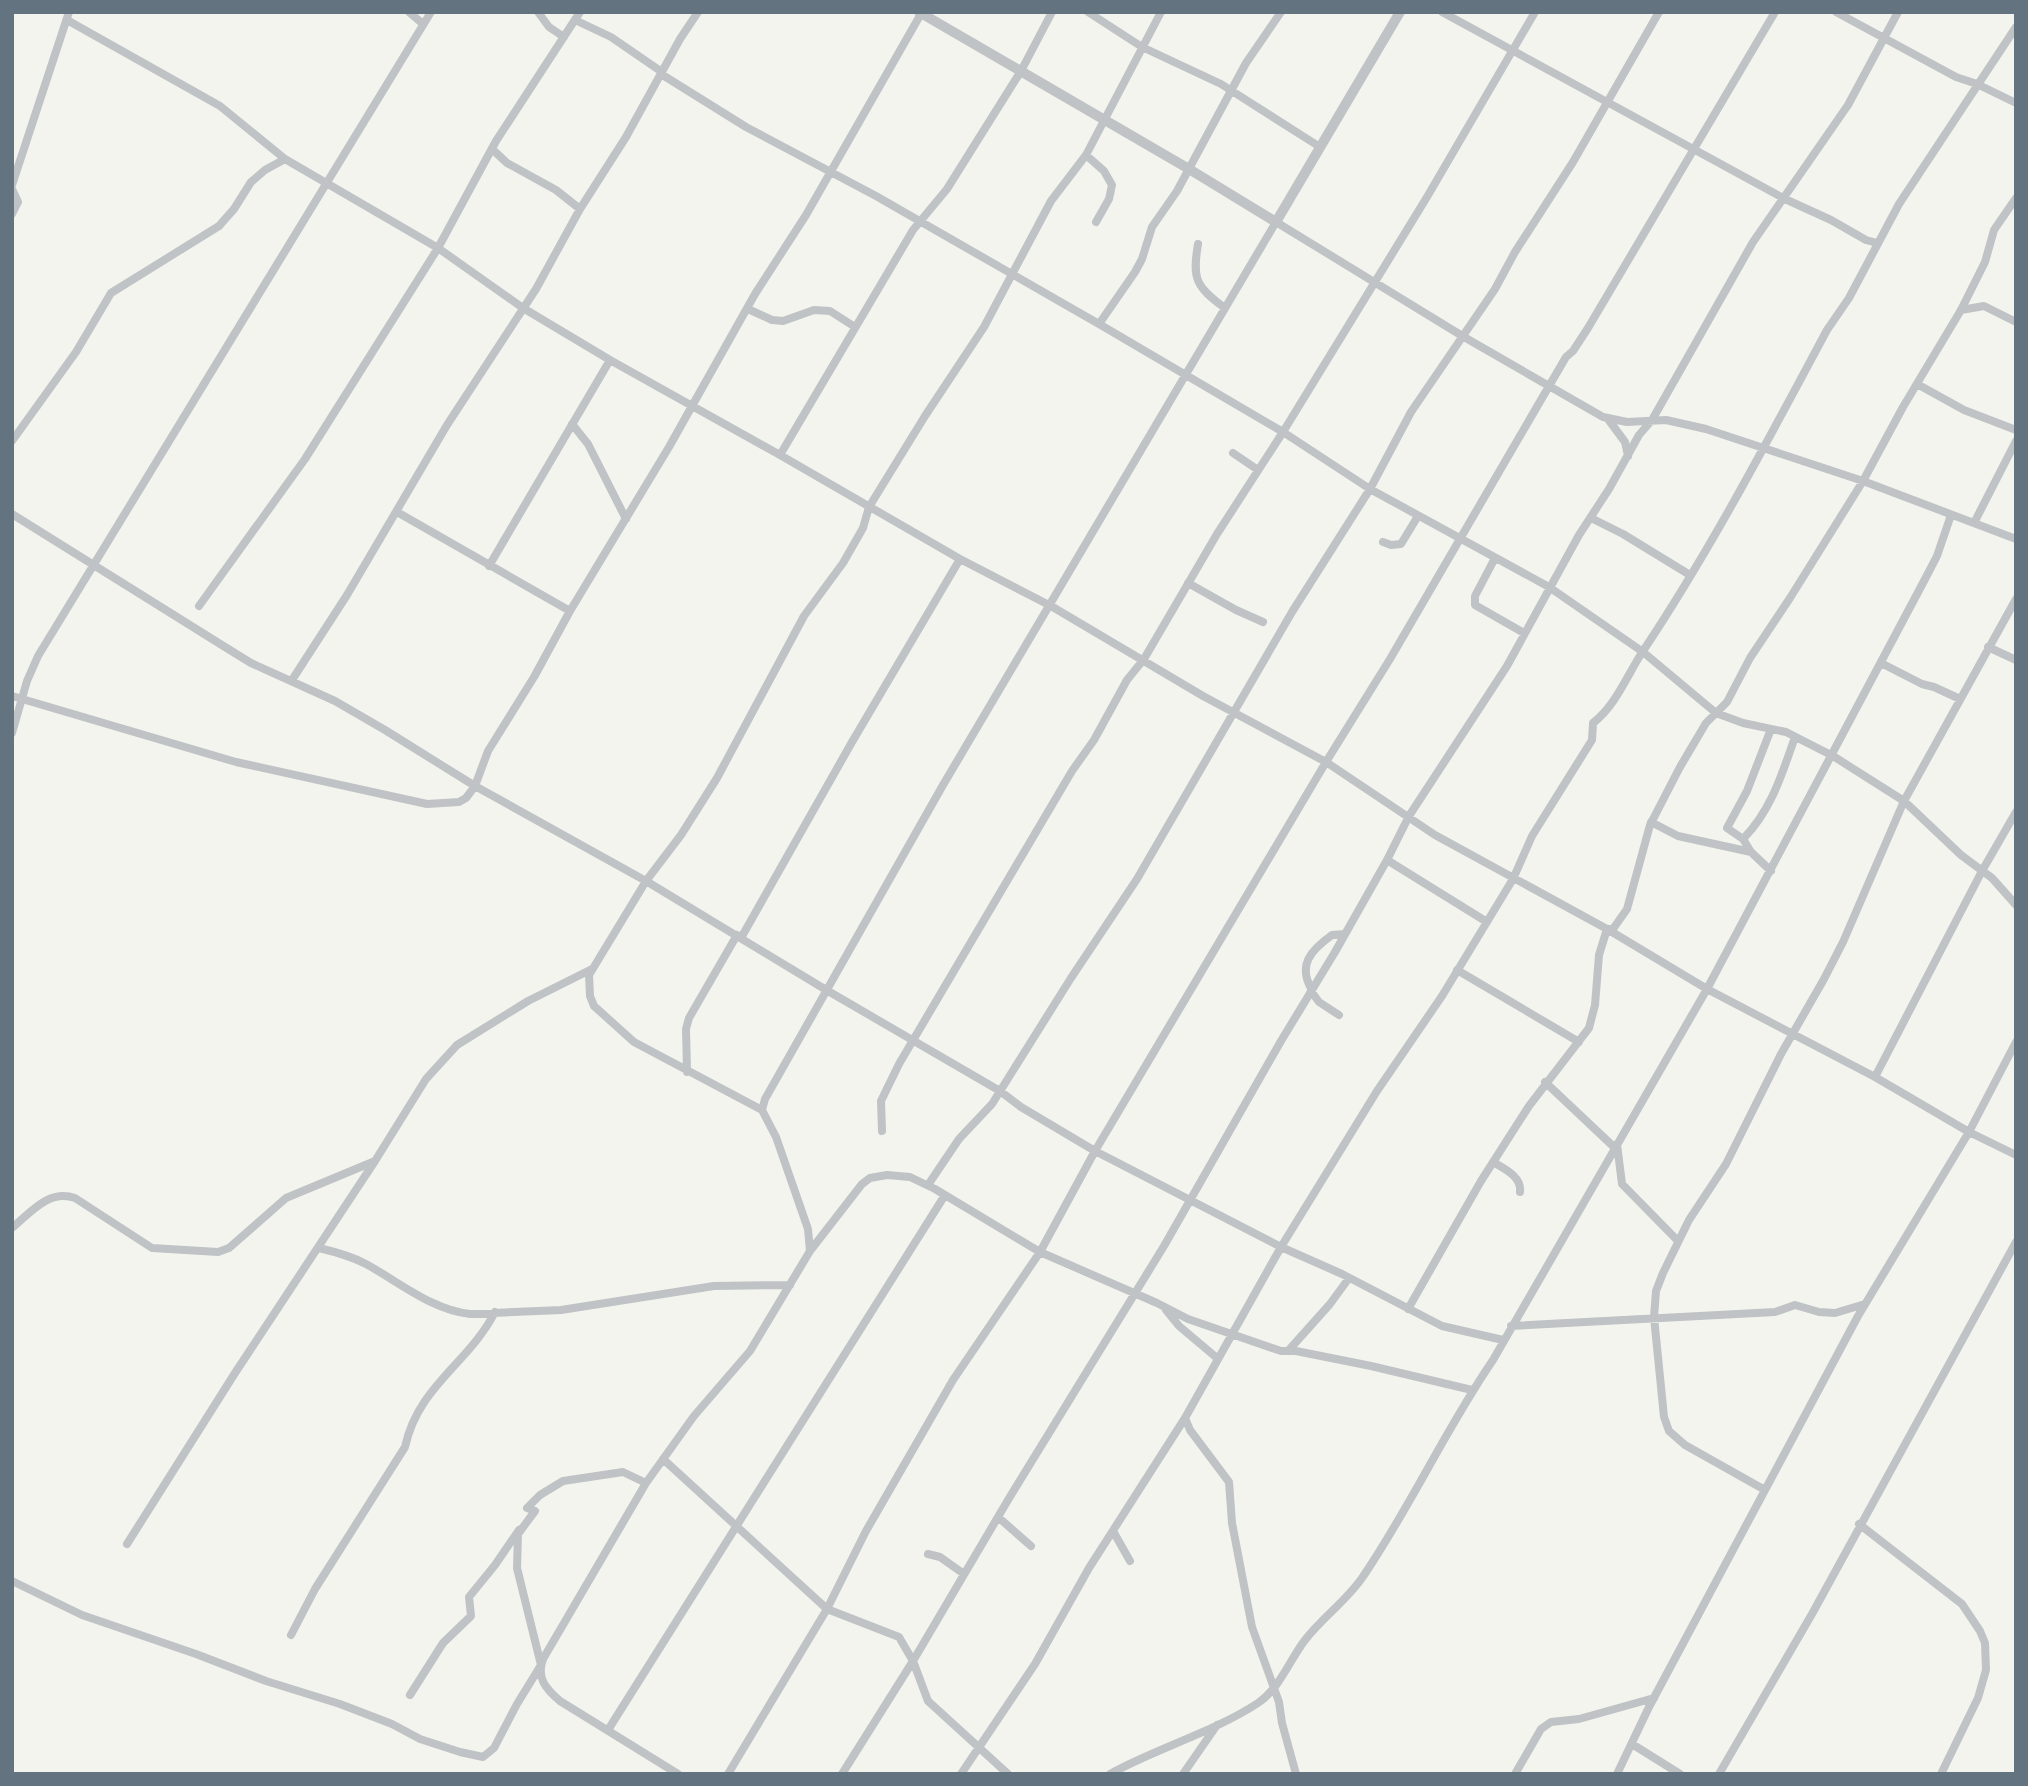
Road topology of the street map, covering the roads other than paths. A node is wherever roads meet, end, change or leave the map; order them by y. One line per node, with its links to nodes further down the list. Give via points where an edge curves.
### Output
1 (409, 12): 19 (street)
2 (430, 12): 19 (street)
3 (538, 12): 21 (street)
4 (698, 12): 26 (street)
5 (1052, 12): 25 (street)
6 (1088, 12): 23 (street)
7 (1161, 12): 23 (street)
8 (1281, 12): 28 (street)
9 (1399, 12): 32 (street)
10 (1442, 12): 24 (street)
11 (1535, 12): 24 (street)
12 (1659, 12): 29 (street)
13 (1776, 12): 34 (street)
14 (1836, 12): 22 (street)
15 (1898, 12): 22 (street)
16 (921, 13): 25 (street); 38 (street)
17 (68, 16): 36 (street, via 220,106); 40 (street)
18 (577, 16): 21 (street); 26 (street)
19 (423, 24): 39 (street)
20 (2016, 27): 27 (street)
21 (564, 37): 33 (street)
22 (1883, 38): 27 (street); 42 (street, via 1848,105)
23 (1142, 47): 28 (street); 31 (street)
24 (1512, 51): 29 (street); 52 (street)
25 (1020, 71): 31 (street); 45 (street, via 947,188)
26 (662, 73): 38 (street, via 746,127); 43 (street)
27 (1978, 84): 30 (street); 48 (street)
28 (1230, 91): 32 (street); 37 (street)
29 (1608, 101): 34 (street); 60 (street)
30 (2016, 103)
31 (1105, 120): 35 (street); 37 (street)
32 (1320, 147): 47 (street)
33 (492, 149): 43 (street); 50 (street)
34 (1694, 150): 42 (street); 64 (street)
35 (1086, 155): 46 (street, via 1112,184); 51 (street, via 1051,201)
36 (285, 159): 39 (street); 71 (street, via 251,182 219,226 114,289 76,352)
37 (1189, 169): 47 (street); 58 (street, via 1152,227 1135,272)
38 (830, 172): 45 (street); 55 (street)
39 (326, 184): 50 (street); 93 (street)
40 (12, 187): 44 (street, via 18,202)
41 (2016, 198): 56 (street, via 1994,230 1985,262)
42 (1784, 199): 48 (street); 67 (street, via 1744,258)
43 (580, 209): 53 (street)
44 (12, 214)
45 (919, 222): 51 (street); 59 (street)
46 (1096, 222)
47 (1276, 222): 52 (street); 54 (street)
48 (1877, 243): 73 (street)
49 (1198, 244): 54 (street, via 1198,284)
50 (438, 248): 53 (street); 99 (street, via 304,459)
51 (1012, 275): 58 (street); 80 (street)
52 (1375, 281): 60 (street); 70 (street)
53 (523, 308): 61 (street); 81 (street)
54 (1225, 308): 62 (street)
55 (748, 309): 59 (street, via 783,321 821,310); 65 (street)
56 (1961, 310): 57 (street, via 1984,306); 63 (street)
57 (2016, 322)
58 (1099, 324): 62 (street)
59 (855, 327): 75 (street)
60 (1464, 337): 64 (street); 79 (street, via 1411,412)
61 (610, 360): 65 (street); 68 (street)
62 (1184, 375): 70 (street); 100 (street)
63 (1917, 384): 69 (street, via 1964,410); 78 (street)
64 (1549, 386): 66 (street); 89 (street)
65 (693, 406): 75 (street); 86 (street)
66 (1608, 419): 67 (street); 76 (street, via 1625,442)
67 (1652, 420): 73 (street, via 1681,422); 76 (street)
68 (572, 424): 86 (street, via 589,444); 94 (street)
69 (2016, 430)
70 (1283, 432): 77 (street); 79 (street)
71 (12, 441)
72 (2016, 441): 87 (street)
73 (1763, 449): 78 (street); 95 (street)
74 (1233, 453): 77 (street)
75 (780, 455): 80 (street)
76 (1628, 456): 85 (street)
77 (1258, 470): 96 (street)
78 (1863, 481): 83 (street); 114 (street)
79 (1370, 489): 84 (street); 113 (street)
80 (869, 507): 92 (street); 131 (street, via 860,533 810,606 717,778)
81 (397, 512): 94 (street); 109 (street)
82 (12, 514): 93 (street)
83 (1951, 515): 87 (street); 108 (street, via 1937,556)
84 (1418, 516): 89 (street); 90 (street, via 1401,544)
85 (1591, 518): 95 (street); 97 (street)
86 (626, 519): 101 (street)
87 (1974, 523): 88 (street)
88 (2016, 539)
89 (1461, 540): 91 (street); 119 (street)
90 (1383, 542)
91 (1495, 558): 97 (street); 103 (street, via 1475,596 1475,605)
92 (960, 559): 100 (street); 136 (street)
93 (93, 563): 109 (street, via 225,648); 111 (street, via 38,656)
94 (489, 566): 101 (street)
95 (1690, 575): 105 (street)
96 (1188, 583): 102 (street); 106 (street)
97 (1549, 587): 103 (street); 105 (street)
98 (2016, 599): 104 (street)
99 (199, 606)
100 (1051, 606): 106 (street); 141 (street, via 943,785)
101 (570, 611): 120 (street, via 488,751)
102 (1263, 622)
103 (1524, 633): 123 (street)
104 (1988, 647): 107 (street); 112 (street)
105 (1643, 652): 114 (street); 130 (street, via 1607,712 1593,723 1592,740 1532,836)
106 (1144, 659): 113 (street); 144 (street, via 1072,771)
107 (2016, 660)
108 (1881, 663): 112 (street); 118 (street)
109 (292, 680): 120 (street)
110 (12, 696): 111 (street)
111 (22, 698): 116 (street); 120 (street, via 236,762 427,804 459,802)
112 (1960, 699): 121 (street)
113 (1234, 713): 119 (street); 150 (street, via 1140,873)
114 (1716, 713): 115 (street); 124 (street)
115 (1771, 729): 117 (street); 125 (street, via 1727,828)
116 (12, 733)
117 (1795, 737): 118 (street); 125 (street, via 1763,816)
118 (1833, 756): 121 (street); 128 (street)
119 (1326, 762): 123 (street); 155 (street)
120 (475, 786): 131 (street)
121 (1904, 801): 129 (street); 143 (street, via 1843,942)
122 (2016, 812): 129 (street)
123 (1409, 816): 127 (street); 130 (street)
124 (1651, 822): 126 (street, via 1678,836); 134 (street, via 1627,908 1613,929)
125 (1743, 839): 126 (street)
126 (1751, 852): 128 (street)
127 (1387, 860): 133 (street); 135 (street)
128 (1771, 870): 139 (street)
129 (1982, 871): 132 (street); 148 (street)
130 (1513, 879): 133 (street); 134 (street)
131 (646, 881): 136 (street); 137 (street)
132 (2016, 905)
133 (1487, 922): 138 (street)
134 (1606, 929): 139 (street); 145 (street, via 1591,1019)
135 (1345, 934): 140 (street); 140 (street, via 1332,935 1308,960 1305,973)
136 (739, 936): 141 (street); 147 (street, via 689,1018)
137 (592, 969): 147 (street, via 588,987 594,1006 634,1042); 157 (street, via 528,1001 457,1045 426,1079)
138 (1457, 971): 145 (street); 166 (street)
139 (1707, 989): 143 (street); 154 (street)
140 (1312, 990): 142 (street, via 1319,1002); 162 (street)
141 (828, 991): 144 (street); 151 (street)
142 (1339, 1014)
143 (1793, 1035): 148 (street); 164 (street, via 1726,1164)
144 (914, 1040): 150 (street); 152 (street, via 881,1101)
145 (1579, 1042): 149 (street)
146 (2016, 1042): 153 (street)
147 (687, 1072): 151 (street)
148 (1875, 1077): 153 (street)
149 (1545, 1082): 154 (street); 158 (street)
150 (1000, 1091): 155 (street); 159 (street)
151 (762, 1110): 168 (street, via 776,1136 808,1229)
152 (882, 1131)
153 (1969, 1132): 156 (street); 173 (street)
154 (1616, 1145): 164 (street, via 1622,1184); 178 (street)
155 (1095, 1151): 162 (street); 169 (street)
156 (2016, 1154)
157 (375, 1161): 163 (street, via 286,1198 234,1244 218,1252 152,1248 75,1198 61,1194 44,1201); 167 (street)
158 (1493, 1162): 160 (street, via 1517,1178); 175 (street)
159 (928, 1185): 161 (street); 168 (street, via 898,1175 870,1178)
160 (1520, 1192)
161 (945, 1195): 169 (street); 190 (street)
162 (1190, 1200): 166 (street); 172 (street)
163 (12, 1228)
164 (1678, 1241): 177 (street, via 1659,1282)
165 (2016, 1242): 191 (street)
166 (1281, 1247): 170 (street); 179 (street)
167 (319, 1248): 176 (street, via 363,1262 454,1312); 193 (street)
168 (810, 1251): 171 (street)
169 (1040, 1252): 172 (street); 199 (street, via 953,1380)
170 (1349, 1278): 175 (street); 181 (street)
171 (790, 1285): 176 (street, via 714,1286 561,1310); 185 (street, via 750,1351)
172 (1136, 1294): 174 (street); 189 (street)
173 (1865, 1304): 177 (street, via 1835,1313 1795,1304 1775,1312); 187 (street)
174 (1163, 1306): 179 (street); 182 (street)
175 (1408, 1309): 180 (street, via 1456,1331)
176 (495, 1312): 200 (street, via 488,1327 429,1393 408,1431 405,1447)
177 (1654, 1317): 178 (street); 187 (street, via 1669,1431 1698,1454)
178 (1511, 1326): 180 (street)
179 (1231, 1334): 181 (street); 182 (street)
180 (1503, 1340): 183 (street)
181 (1289, 1351): 183 (street)
182 (1217, 1358): 184 (street)
183 (1472, 1390): 203 (street, via 1362,1578 1306,1640)
184 (1185, 1418): 192 (street); 203 (street, via 1229,1482 1250,1616)
185 (663, 1459): 186 (street); 190 (street)
186 (646, 1483): 188 (street, via 623,1472 563,1481 527,1508); 202 (street)
187 (1765, 1490): 205 (street)
188 (535, 1511): 202 (street, via 518,1534 517,1568); 204 (street, via 469,1597 471,1616 443,1643)
189 (998, 1517): 194 (street); 197 (street)
190 (737, 1524): 199 (street); 207 (street)
191 (1859, 1524): 221 (street); 222 (street, via 1962,1604 1985,1643 1986,1670 1978,1698)
192 (1113, 1531): 196 (street); 209 (street, via 1035,1664)
193 (127, 1544)
194 (1031, 1546)
195 (928, 1554): 197 (street)
196 (1130, 1562)
197 (964, 1574): 201 (street)
198 (12, 1581): 202 (street, via 82,1615 340,1704 420,1739 483,1757 494,1748)
199 (827, 1609): 201 (street, via 899,1637); 211 (street)
200 (291, 1635)
201 (913, 1661): 209 (street, via 928,1701); 212 (street)
202 (541, 1665): 207 (street, via 546,1689)
203 (1275, 1689): 206 (street); 217 (street)
204 (410, 1695)
205 (1654, 1698): 208 (street); 218 (street, via 1551,1722 1541,1728)
206 (1217, 1725): 215 (street); 216 (street)
207 (608, 1730): 210 (street)
208 (1632, 1744): 219 (street); 220 (street)
209 (979, 1748): 213 (street); 214 (street)
210 (678, 1774)
211 (728, 1774)
212 (842, 1774)
213 (961, 1774)
214 (1009, 1774)
215 (1110, 1774)
216 (1183, 1774)
217 (1296, 1774)
218 (1515, 1774)
219 (1617, 1774)
220 (1680, 1774)
221 (1719, 1774)
222 (1941, 1774)

